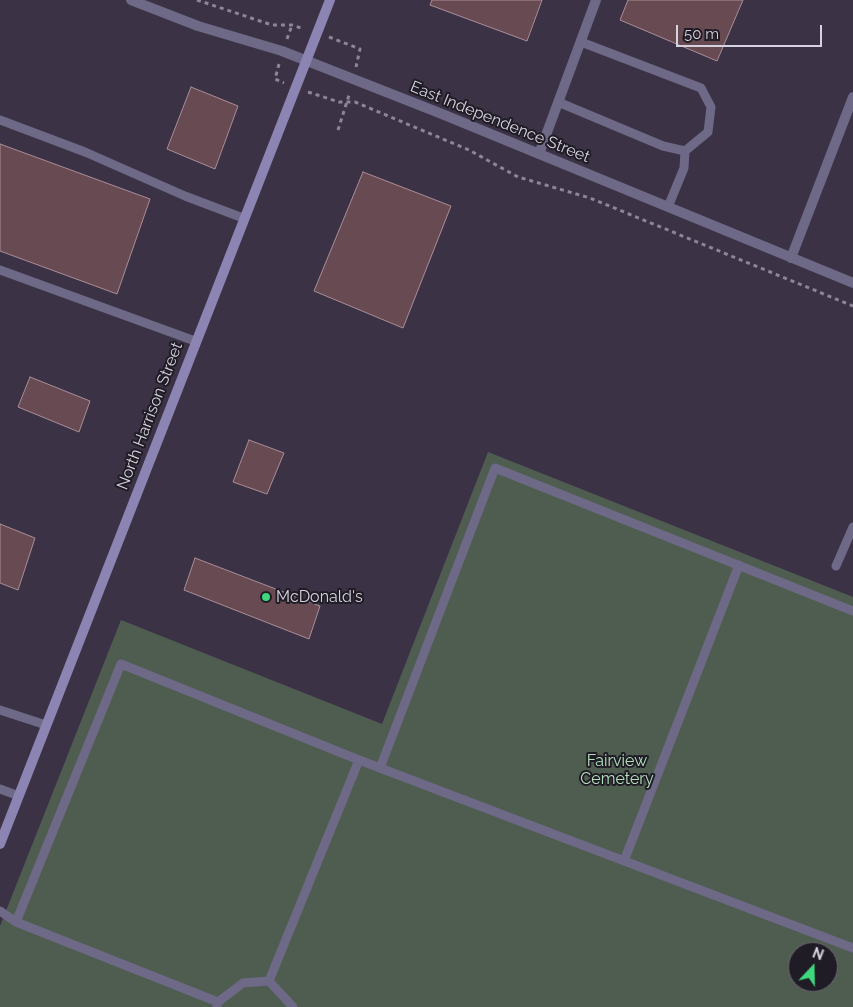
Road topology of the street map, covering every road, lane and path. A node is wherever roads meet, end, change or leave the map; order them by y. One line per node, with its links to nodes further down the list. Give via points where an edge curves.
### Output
1 (131, 0): 5 (street, East Independence Street)
2 (330, 0): 5 (main road, North Harrison Street)
3 (596, 0): 4 (street)
4 (580, 42): 9 (street); 11 (lane, via 701,88 711,107 708,132)
5 (305, 61): 7 (main road, North Harrison Street); 12 (street, East Independence Street)
6 (274, 79): 7 (path)
7 (294, 87): 14 (main road, North Harrison Street); 18 (path, via 339,102 355,102 469,150 518,177 590,198)
8 (853, 98): 15 (street)
9 (558, 102): 11 (lane, via 662,146); 12 (street)
10 (0, 120): 14 (lane)
11 (685, 151): 13 (lane, via 684,168)
12 (539, 154): 13 (street, East Independence Street)
13 (668, 207): 15 (street, East Independence Street)
14 (243, 218): 19 (main road, North Harrison Street)
15 (791, 258): 17 (street, East Independence Street)
16 (0, 270): 19 (lane)
17 (853, 282)
18 (853, 306)
19 (195, 342): 25 (main road, North Harrison Street)
20 (853, 527): 22 (lane)
21 (739, 565): 23 (lane); 27 (lane, via 495,468); 31 (lane)
22 (836, 566)
23 (853, 611)
24 (0, 710): 25 (lane)
25 (46, 725): 29 (main road, North Harrison Street)
26 (359, 760): 27 (lane); 33 (lane, via 121,664); 35 (lane)
27 (380, 768): 31 (lane)
28 (0, 789): 29 (lane)
29 (19, 796): 30 (main road, North Harrison Street)
30 (0, 844)
31 (624, 861): 34 (lane)
32 (0, 911): 33 (lane)
33 (16, 922): 36 (lane)
34 (853, 948)
35 (269, 981): 36 (lane, via 243,983); 37 (lane)
36 (217, 1005)
37 (293, 1007)

